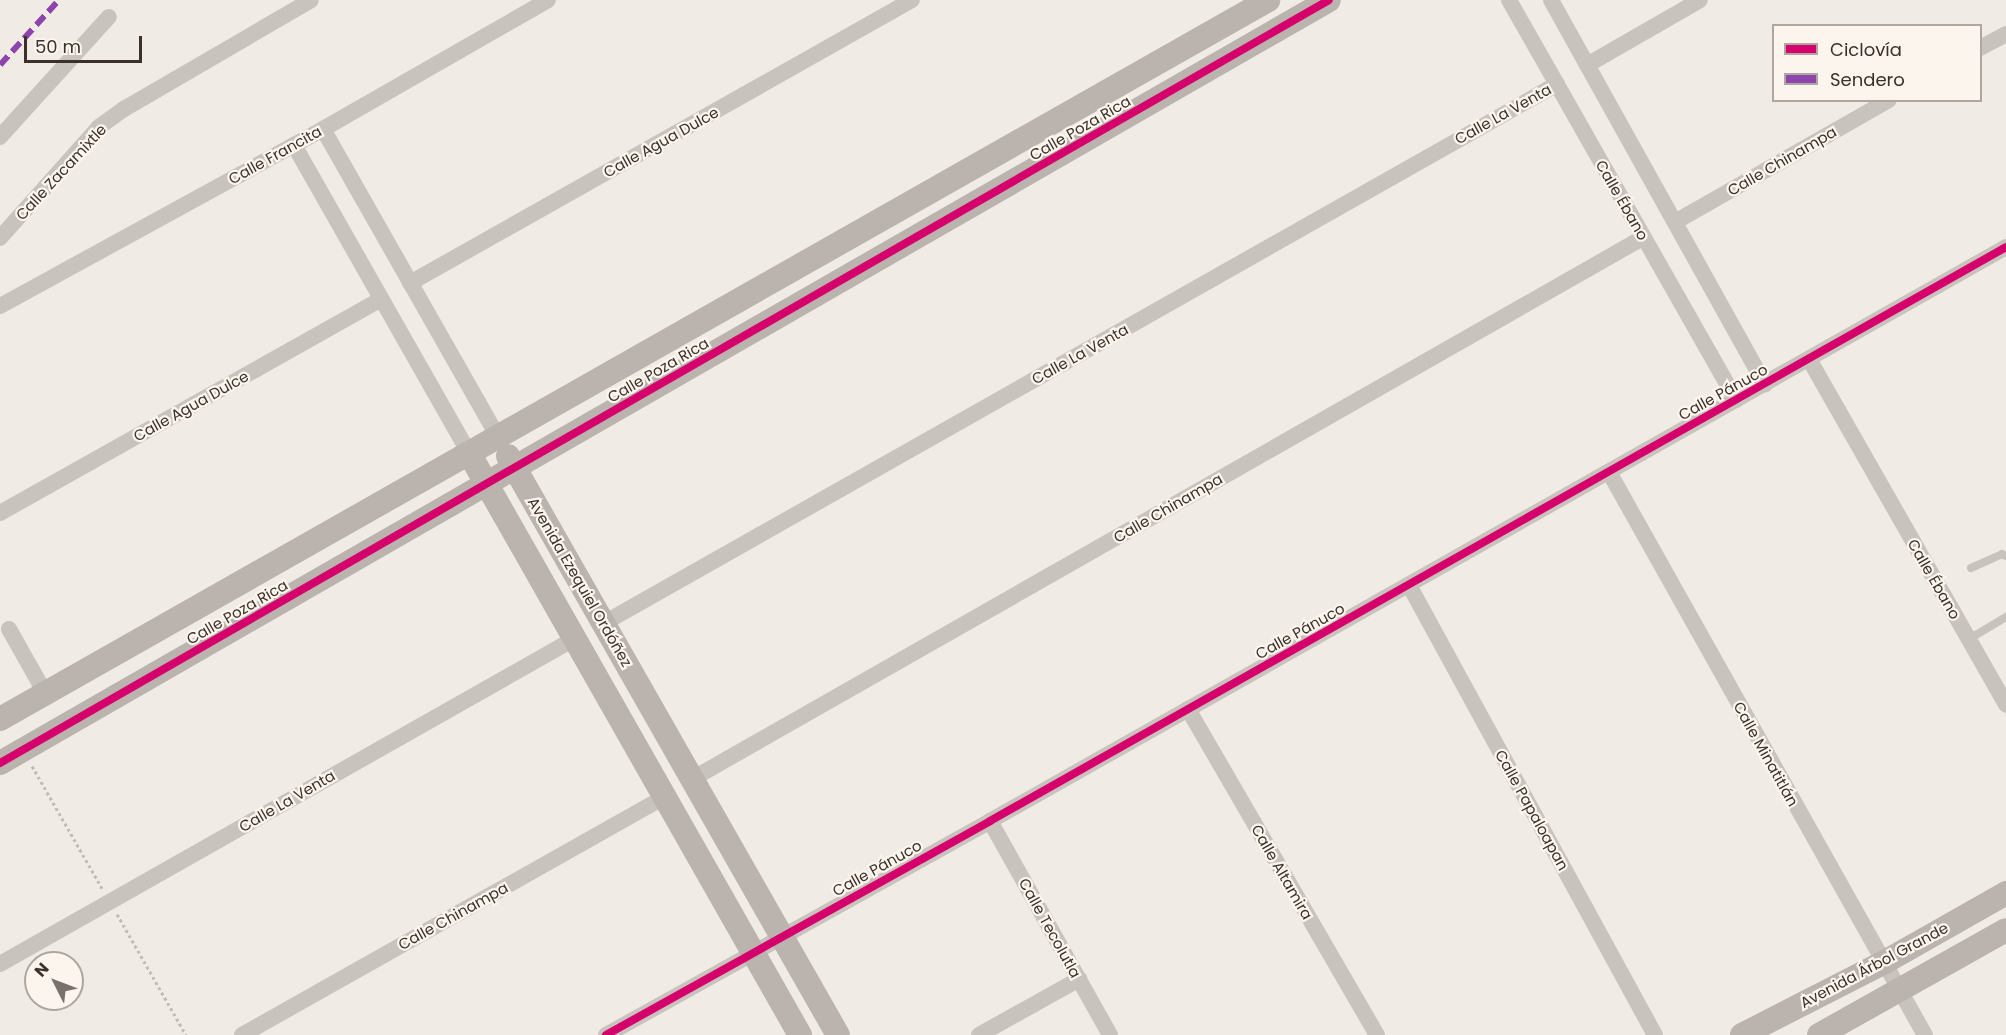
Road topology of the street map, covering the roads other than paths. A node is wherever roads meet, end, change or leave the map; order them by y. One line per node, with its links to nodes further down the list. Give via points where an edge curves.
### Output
1 (311, 0): 24 (street, Calle Zacamixtle, via 124,109 99,128)
2 (548, 0): 15 (street, Calle Francita)
3 (912, 0): 26 (street, Calle Agua Dulce)
4 (1268, 0): 18 (street, Calle Poza Rica)
5 (1329, 0): 19 (street, Calle Poza Rica)
6 (1509, 0): 13 (street, Calle Ébano)
7 (1551, 0): 12 (street)
8 (1700, 0): 12 (street)
9 (109, 17): 16 (street)
10 (2006, 34): 11 (street)
11 (1982, 47)
12 (1587, 65): 22 (street)
13 (1557, 84): 23 (street, Calle Ébano); 42 (street, Calle La Venta)
14 (1885, 102): 22 (street, Calle Chinampa)
15 (323, 129): 17 (street, Calle Francita); 26 (street, Avenida Ezequiel Ordóñez)
16 (0, 136)
17 (294, 145): 27 (street); 28 (street, Calle Francita)
18 (990, 158): 19 (street, via 1002,170); 20 (street, Calle Poza Rica)
19 (1005, 186): 21 (street, Calle Poza Rica)
20 (934, 189): 21 (street, via 936,206); 32 (street, Calle Poza Rica)
21 (947, 220): 34 (street, Calle Poza Rica)
22 (1675, 222): 30 (street)
23 (1644, 237): 31 (street, Calle Ébano); 52 (street, Calle Chinampa)
24 (0, 238)
25 (2006, 247): 29 (street, Calle Pánuco)
26 (410, 283): 32 (street, Avenida Ezequiel Ordóñez)
27 (381, 298): 33 (street); 37 (street, Calle Agua Dulce)
28 (0, 306)
29 (1809, 359): 30 (street, Calle Pánuco); 45 (street, Calle Ébano)
30 (1765, 384): 31 (street, Calle Pánuco)
31 (1736, 400): 35 (street, Calle Pánuco)
32 (498, 437): 33 (street, Calle Poza Rica); 34 (street, Avenida Ezequiel Ordóñez)
33 (469, 453): 36 (street); 46 (street, Calle Poza Rica)
34 (515, 468): 36 (street, Calle Poza Rica); 42 (street, Avenida Ezequiel Ordóñez)
35 (1609, 472): 40 (street, Calle Pánuco); 59 (street, Calle Minatitlán)
36 (486, 484): 44 (street); 50 (street, Calle Poza Rica)
37 (0, 513)
38 (2006, 556): 39 (lane, via 2002,554)
39 (1971, 568)
40 (1409, 585): 48 (street, Calle Pánuco); 70 (street, Calle Papaloapan)
41 (2006, 617): 45 (lane)
42 (603, 623): 52 (street, Avenida Ezequiel Ordóñez)
43 (9, 629): 46 (street)
44 (574, 639): 53 (street); 60 (street, Calle La Venta)
45 (1969, 639): 47 (street, Calle Ébano)
46 (38, 697): 49 (street, Calle Poza Rica); 50 (street, via 50,713)
47 (2006, 705)
48 (1188, 709): 54 (street, Calle Pánuco); 69 (street, Calle Altamira)
49 (0, 719)
50 (54, 733): 51 (street, Calle Poza Rica)
51 (0, 763)
52 (692, 779): 57 (street, Avenida Ezequiel Ordóñez)
53 (664, 797): 58 (street); 63 (street, Calle Chinampa)
54 (990, 821): 57 (street, Calle Pánuco); 61 (street, Calle Tecolutla)
55 (2006, 893): 59 (street, Avenida Árbol Grande)
56 (2006, 930): 62 (street)
57 (782, 936): 58 (street, Calle Pánuco); 66 (street, Avenida Ezequiel Ordóñez)
58 (753, 952): 64 (street, Calle Pánuco); 65 (street)
59 (1883, 963): 62 (street, Calle Minatitlán); 71 (street, Avenida Árbol Grande)
60 (0, 964)
61 (1079, 979): 67 (street); 68 (street, Calle Tecolutla)
62 (1898, 990): 72 (street); 73 (street, Calle Minatitlán)
63 (242, 1035)
64 (606, 1035)
65 (800, 1035)
66 (838, 1035)
67 (979, 1035)
68 (1110, 1035)
69 (1377, 1035)
70 (1654, 1035)
71 (1742, 1035)
72 (1819, 1035)
73 (1924, 1035)

